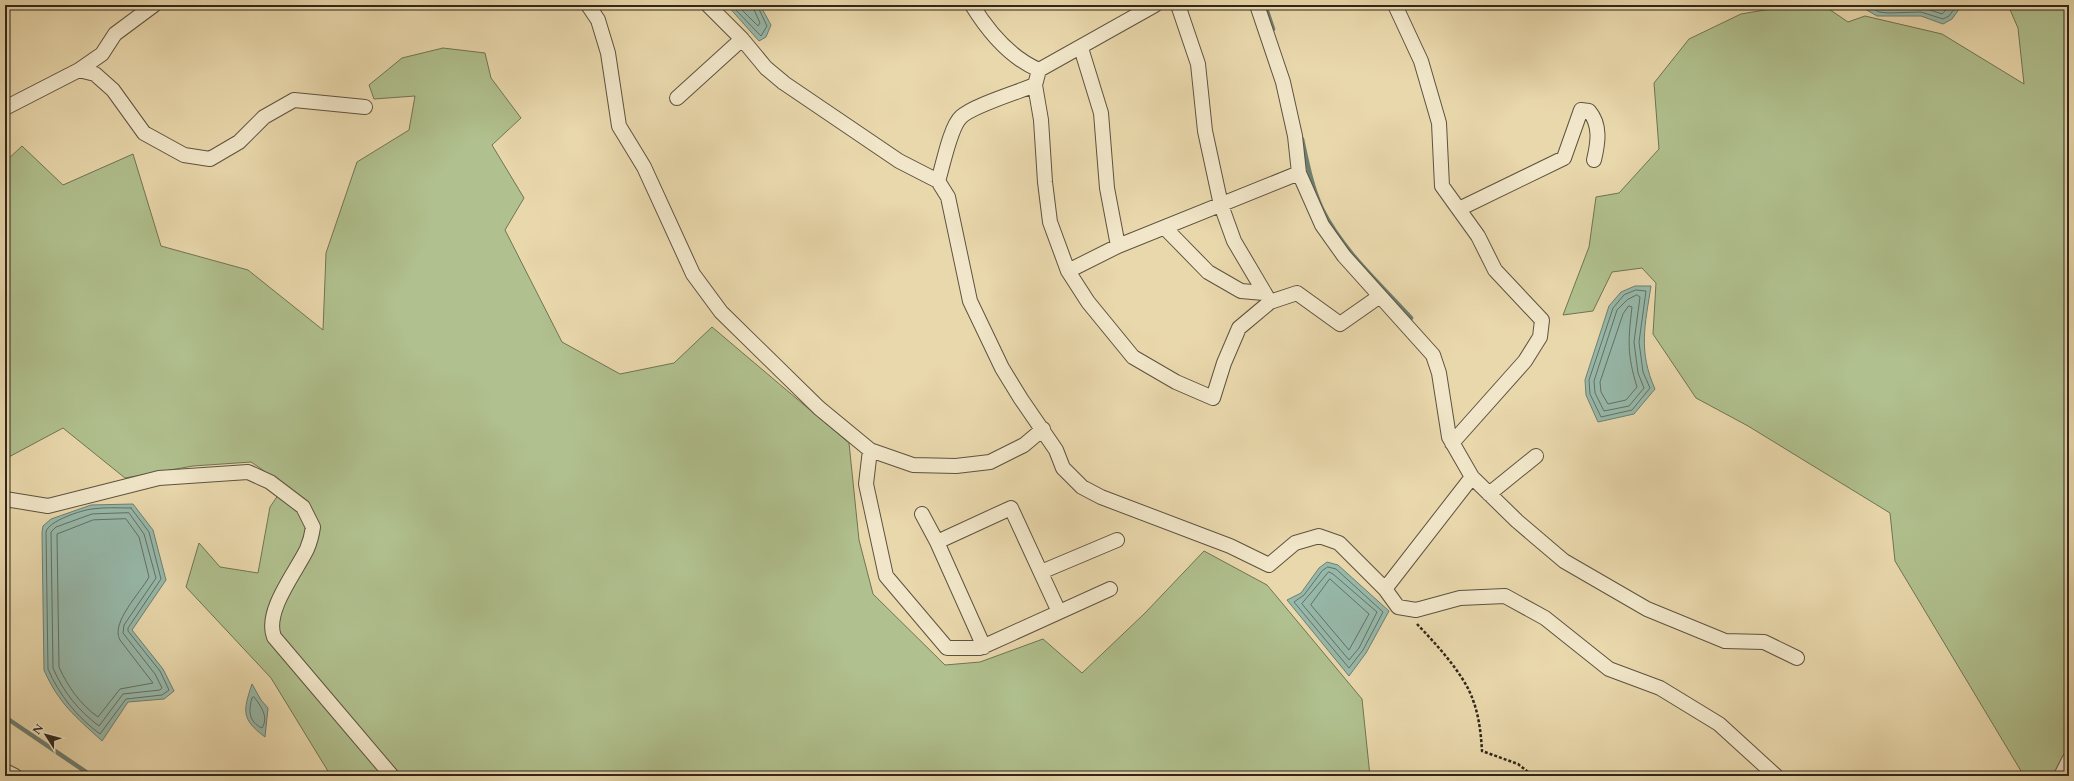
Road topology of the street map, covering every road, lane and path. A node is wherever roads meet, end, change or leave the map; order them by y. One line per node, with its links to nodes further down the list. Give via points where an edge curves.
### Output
1 (154, 5): 11 (street, via 115,34 102,54)
2 (588, 5): 29 (street, via 598,20 608,53 619,126 644,167 693,274 721,312 819,408)
3 (708, 5): 9 (street)
4 (972, 5): 12 (street, via 983,23 1023,63)
5 (1155, 5): 10 (street)
6 (1178, 5): 20 (street, via 1198,64 1205,130)
7 (1257, 5): 18 (street, via 1283,82 1294,136)
8 (1395, 5): 21 (street, via 1421,61 1439,123 1442,186)
9 (742, 40): 14 (street); 19 (street, via 766,68 784,83 900,161)
10 (1081, 48): 12 (street); 23 (street, via 1101,113 1107,188)
11 (79, 70): 15 (street, via 95,74 113,90 144,134 184,155 210,159 239,142 264,117 294,100); 16 (street)
12 (1039, 70): 13 (street)
13 (1035, 85): 19 (street, via 960,117 951,135); 24 (street, via 1041,120 1050,222)
14 (677, 98)
15 (365, 107)
16 (5, 108)
17 (1594, 160): 21 (street, via 1598,142 1596,119 1589,111 1581,110 1564,158)
18 (1298, 173): 20 (street); 25 (street, via 1322,225 1344,256)
19 (938, 181): 27 (street, via 948,197 970,301 1002,368)
20 (1221, 205): 22 (street); 26 (street, via 1234,242)
21 (1459, 209): 28 (street, via 1478,236 1495,270 1542,320 1540,337 1525,361)
22 (1165, 228): 23 (street); 26 (street, via 1208,272 1241,291)
23 (1118, 246): 24 (street)
24 (1068, 271): 26 (street, via 1088,302 1133,356 1176,382 1213,398 1239,328)
25 (1380, 296): 26 (street, via 1340,324 1297,293); 28 (street, via 1433,355)
26 (1267, 298)
27 (1043, 429): 29 (street, via 1024,445 990,462 956,466 912,465); 39 (street, via 1063,468 1072,479 1101,498 1230,546 1269,565 1296,543 1319,536 1339,543)
28 (1452, 443): 31 (street)
29 (870, 450): 42 (street, via 866,484 886,576 947,648)
30 (1536, 456): 32 (street)
31 (1472, 477): 32 (street); 39 (street)
32 (1489, 494): 43 (street, via 1564,561 1647,610 1725,641 1764,642)
33 (5, 499): 47 (street, via 48,506 160,478 212,473 248,472 270,482 303,507 313,528 308,547 273,611 274,637)
34 (922, 514): 36 (street)
35 (1117, 540): 37 (street)
36 (937, 542): 37 (street, via 1012,508); 42 (street)
37 (1041, 572): 41 (street)
38 (1110, 589): 41 (street)
39 (1385, 589): 40 (street)
40 (1401, 608): 48 (path, via 1439,649 1473,699 1481,731 1482,751 1518,764); 49 (street, via 1416,610 1460,598 1505,596 1545,618 1609,669 1660,688 1719,724)
41 (1059, 612): 42 (street)
42 (984, 647)
43 (1797, 658)
44 (2069, 760): 50 (street)
45 (5, 771): 46 (street)
46 (15, 776)
47 (392, 776)
48 (1533, 776)
49 (1776, 776)
50 (2061, 776)

